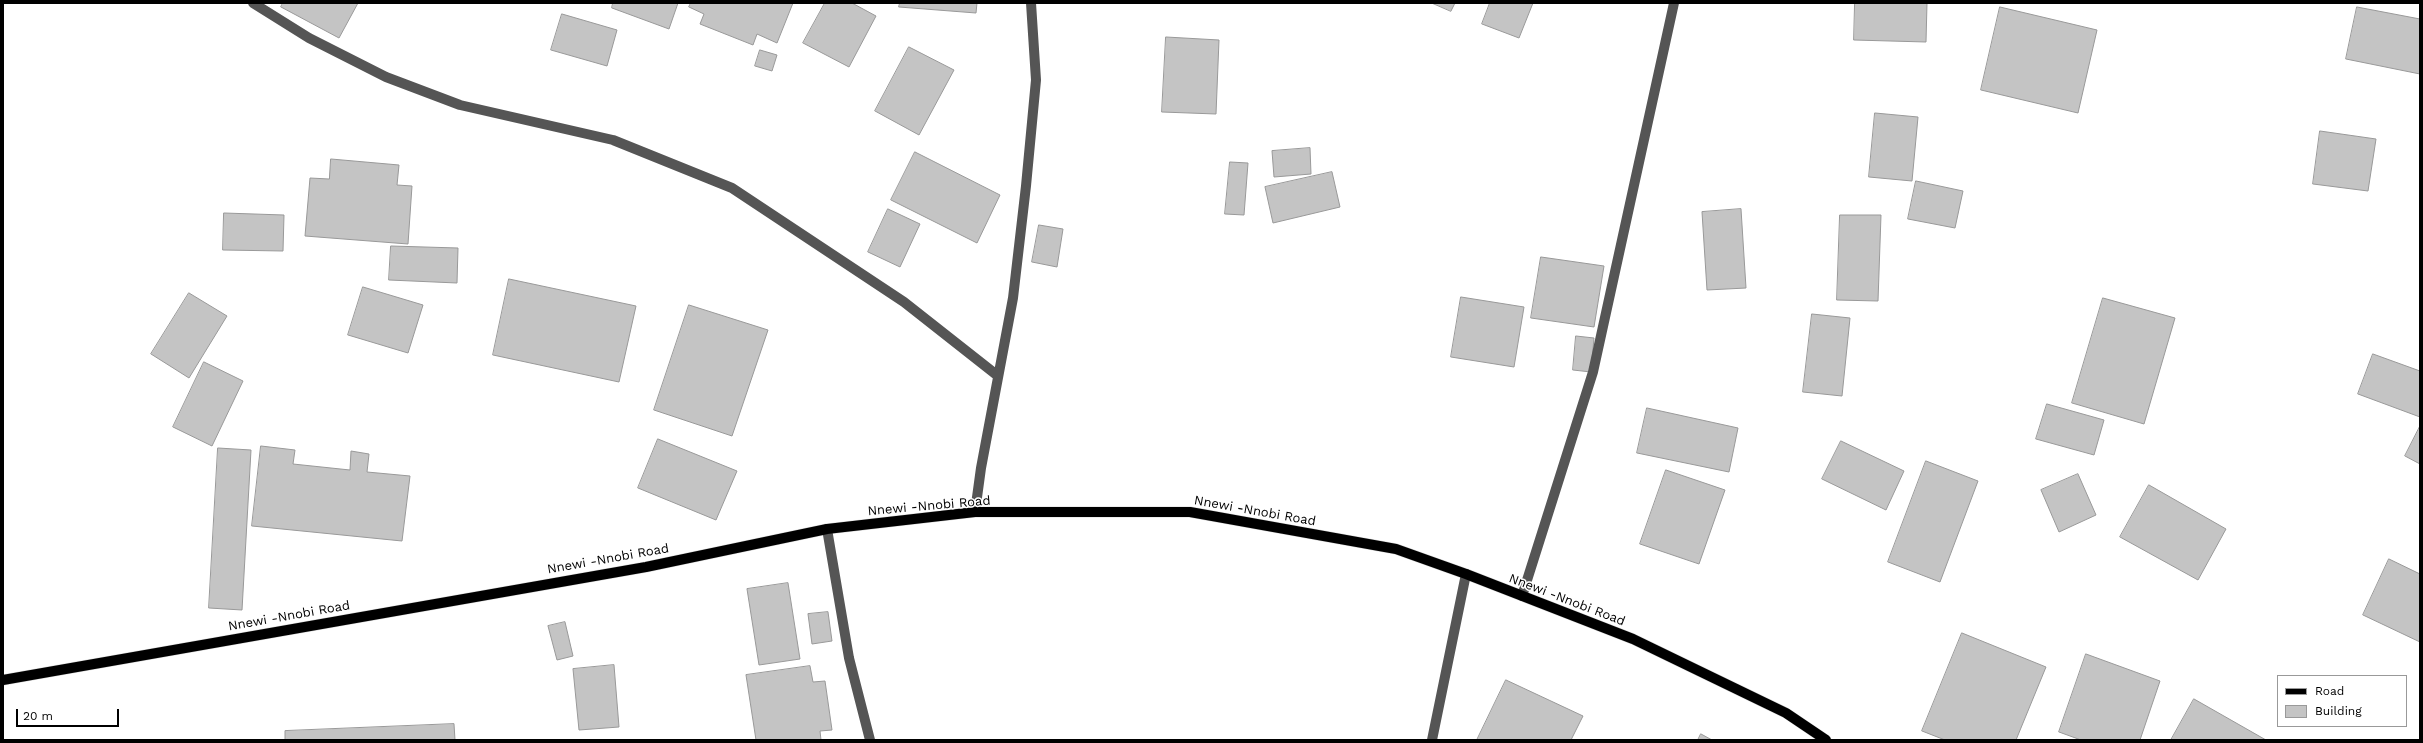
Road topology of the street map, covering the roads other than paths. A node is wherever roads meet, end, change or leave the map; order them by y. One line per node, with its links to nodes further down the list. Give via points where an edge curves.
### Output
1 (253, 3): 4 (street, via 309,38 386,77 460,105 613,140 732,188 904,302)
2 (1031, 3): 4 (street, via 1036,80 1013,298)
3 (1674, 3): 8 (street, via 1593,372)
4 (998, 376): 5 (street)
5 (974, 512): 6 (main road, Nnewi -Nnobi Road); 7 (main road, Nnewi -Nnobi Road, via 1190,512 1396,549)
6 (827, 529): 9 (main road, Nnewi -Nnobi Road, via 646,566); 10 (street, via 849,658)
7 (1466, 574): 8 (main road, Nnewi -Nnobi Road); 11 (street)
8 (1522, 596): 12 (main road, Nnewi -Nnobi Road, via 1634,639 1786,713)
9 (3, 680)
10 (870, 740)
11 (1432, 740)
12 (1826, 740)

